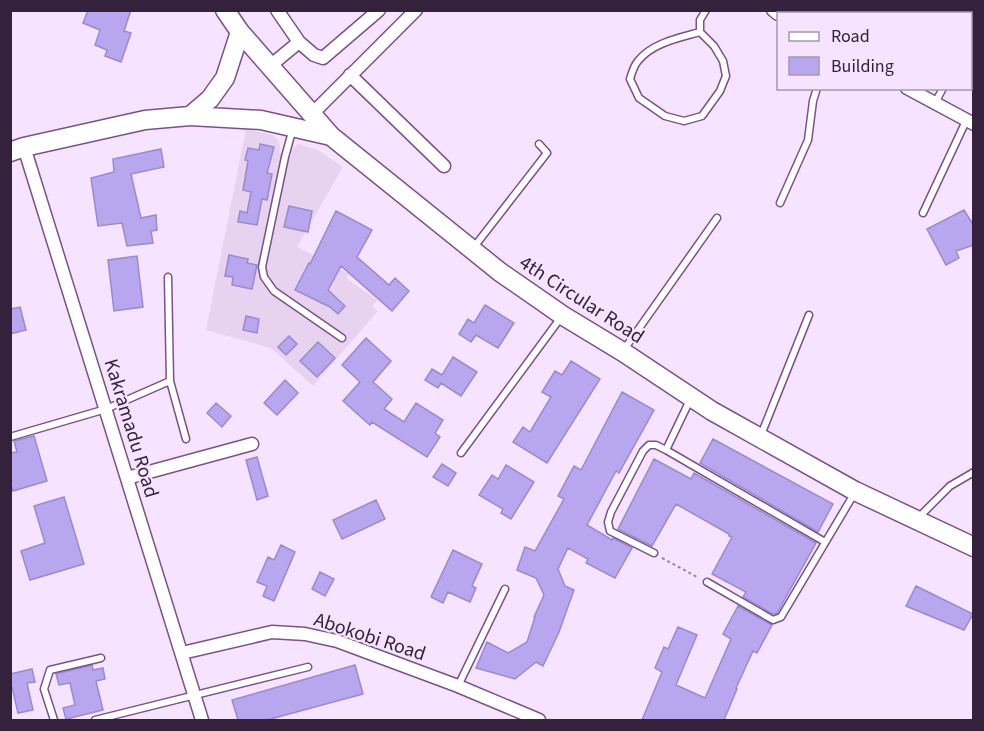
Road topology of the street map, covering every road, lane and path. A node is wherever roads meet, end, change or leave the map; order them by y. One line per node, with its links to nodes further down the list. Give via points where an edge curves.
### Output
1 (225, 10): 6 (street, 4th Circular Road)
2 (379, 10): 8 (street, via 323,58 314,56)
3 (416, 10): 10 (street)
4 (706, 10): 7 (lane, via 700,20)
5 (283, 13): 8 (street)
6 (240, 32): 9 (street, 4th Circular Road); 16 (street, via 225,78 210,99)
7 (700, 32): 7 (lane, via 723,62 726,76 720,91 702,116 684,121 664,116 639,98 630,79 636,62 669,40)
8 (299, 42): 9 (street)
9 (270, 66): 15 (street, 4th Circular Road)
10 (350, 75): 15 (street); 22 (street)
11 (816, 90): 23 (lane, via 808,140)
12 (911, 90): 14 (street)
13 (942, 90): 14 (lane)
14 (935, 103): 17 (street)
15 (312, 114): 19 (street, 4th Circular Road)
16 (190, 116): 18 (street, via 261,120); 21 (street, via 145,120)
17 (970, 122): 24 (lane)
18 (293, 128): 19 (street); 30 (lane, via 262,267 264,277 274,291)
19 (331, 136): 26 (street, 4th Circular Road)
20 (539, 144): 26 (lane, via 546,150 545,158)
21 (17, 150): 34 (street, Kakramadu Road)
22 (444, 166)
23 (780, 203)
24 (923, 213)
25 (717, 218): 31 (lane)
26 (472, 250): 28 (street, 4th Circular Road)
27 (168, 278): 32 (lane)
28 (562, 315): 31 (street, 4th Circular Road); 40 (lane)
29 (808, 315): 36 (lane)
30 (342, 338)
31 (623, 352): 33 (street, 4th Circular Road)
32 (170, 381): 34 (lane); 37 (lane)
33 (691, 397): 36 (street, 4th Circular Road); 39 (lane)
34 (106, 409): 35 (lane); 42 (street, Kakramadu Road)
35 (10, 437)
36 (759, 437): 43 (street, 4th Circular Road)
37 (186, 439)
38 (252, 444): 42 (street)
39 (666, 450): 45 (lane); 47 (lane, via 649,445 643,451 608,522 610,531)
40 (461, 453)
41 (974, 472): 44 (lane, via 950,486)
42 (127, 478): 50 (street, Kakramadu Road)
43 (855, 491): 44 (street, 4th Circular Road); 45 (lane)
44 (916, 520): 46 (street, 4th Circular Road)
45 (825, 542): 48 (lane, via 781,617 773,620)
46 (974, 547)
47 (654, 553): 48 (path)
48 (707, 582)
49 (505, 589): 53 (lane)
50 (182, 653): 53 (street, Abokobi Road, via 272,632 305,634 338,641); 54 (street, Kakramadu Road)
51 (101, 658): 55 (lane, via 50,670 44,689)
52 (308, 667): 54 (lane)
53 (458, 686): 58 (street, Abokobi Road)
54 (194, 696): 56 (lane); 57 (street, Kakramadu Road)
55 (54, 720)
56 (95, 720)
57 (202, 720)
58 (539, 720)

